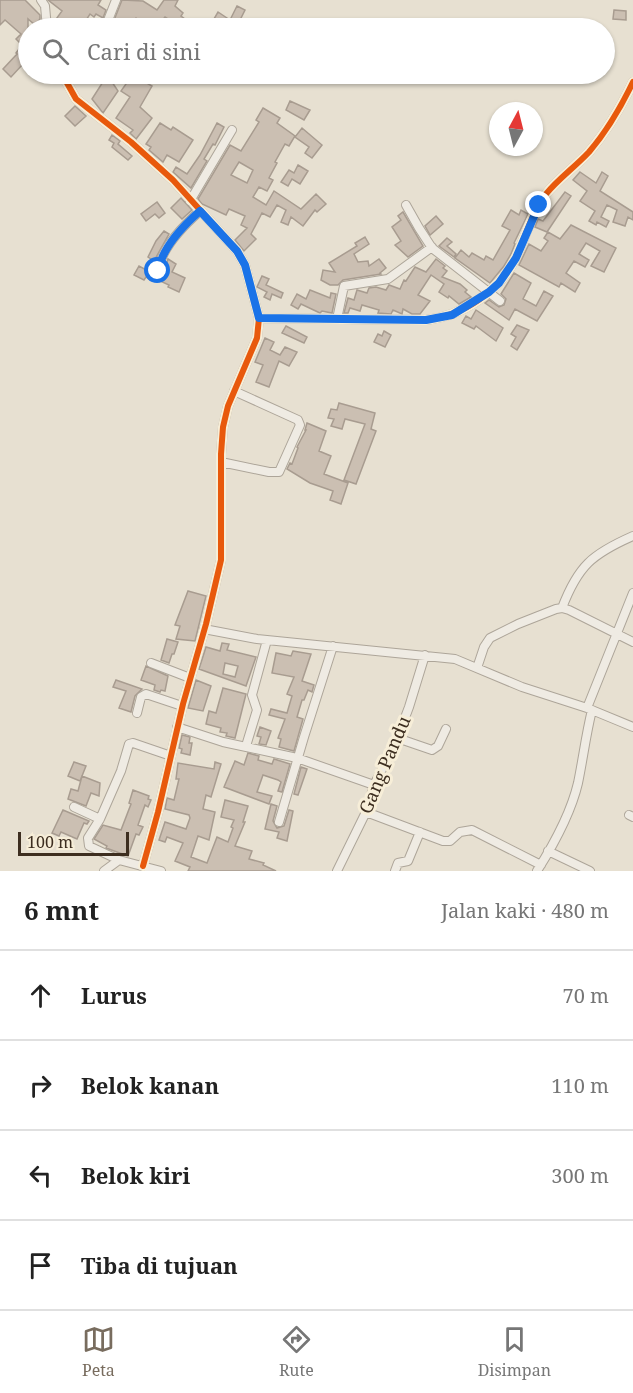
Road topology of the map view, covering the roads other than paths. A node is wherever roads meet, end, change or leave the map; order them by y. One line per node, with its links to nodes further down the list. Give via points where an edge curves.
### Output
1 (41, 0): 3 (street)
2 (116, 0): 4 (street)
3 (46, 18)
4 (109, 18)
5 (633, 82): 13 (street, via 603,134 543,199 508,271)
6 (69, 84): 8 (street, via 76,99 131,142)
7 (232, 130): 8 (street)
8 (190, 201): 10 (street)
9 (406, 205): 11 (street)
10 (200, 211): 12 (street, via 171,243); 15 (street, via 245,265)
11 (432, 247): 13 (street); 16 (street, via 388,279 344,287)
12 (158, 271)
13 (489, 292): 14 (street); 16 (street, via 443,318)
14 (501, 302)
15 (259, 318): 16 (street); 17 (street, via 257,338)
16 (338, 319)
17 (234, 391): 18 (street, via 223,427); 18 (street, via 298,420 300,425 279,472)
18 (221, 462): 22 (street, via 221,560)
19 (633, 536): 21 (street, via 582,568)
20 (633, 593): 23 (street)
21 (562, 608): 23 (street); 29 (street, via 490,638)
22 (204, 629): 24 (street); 30 (street)
23 (616, 633): 25 (street); 32 (street)
24 (267, 640): 26 (street); 38 (street, via 252,695 257,710)
25 (633, 642)
26 (333, 646): 27 (street); 40 (street)
27 (424, 655): 29 (street, via 455,659); 37 (street, Gang Pandu)
28 (151, 663): 30 (street)
29 (477, 668): 32 (street)
30 (190, 678): 31 (street)
31 (182, 706): 33 (street, via 146,694 141,697); 35 (street)
32 (590, 709): 34 (street); 47 (street, via 578,784)
33 (137, 713)
34 (633, 727)
35 (177, 728): 38 (street); 39 (street)
36 (446, 729): 37 (street, via 432,750)
37 (397, 738): 41 (street, Gang Pandu)
38 (246, 747): 40 (street)
39 (171, 756): 44 (street, via 129,744); 49 (street)
40 (297, 758): 41 (street); 45 (street)
41 (374, 785): 43 (street, Gang Pandu)
42 (74, 807): 44 (street)
43 (366, 812): 46 (street); 53 (street, Gang Pandu)
44 (100, 819): 48 (street, via 87,844)
45 (279, 822)
46 (420, 832): 50 (street, via 447,842 464,830 472,830); 54 (street, via 408,861 398,863)
47 (548, 852): 50 (street); 55 (street)
48 (119, 860): 49 (street); 51 (street)
49 (143, 866): 52 (street)
50 (539, 868)
51 (104, 871)
52 (161, 871)
53 (337, 871)
54 (395, 871)
55 (590, 871)

